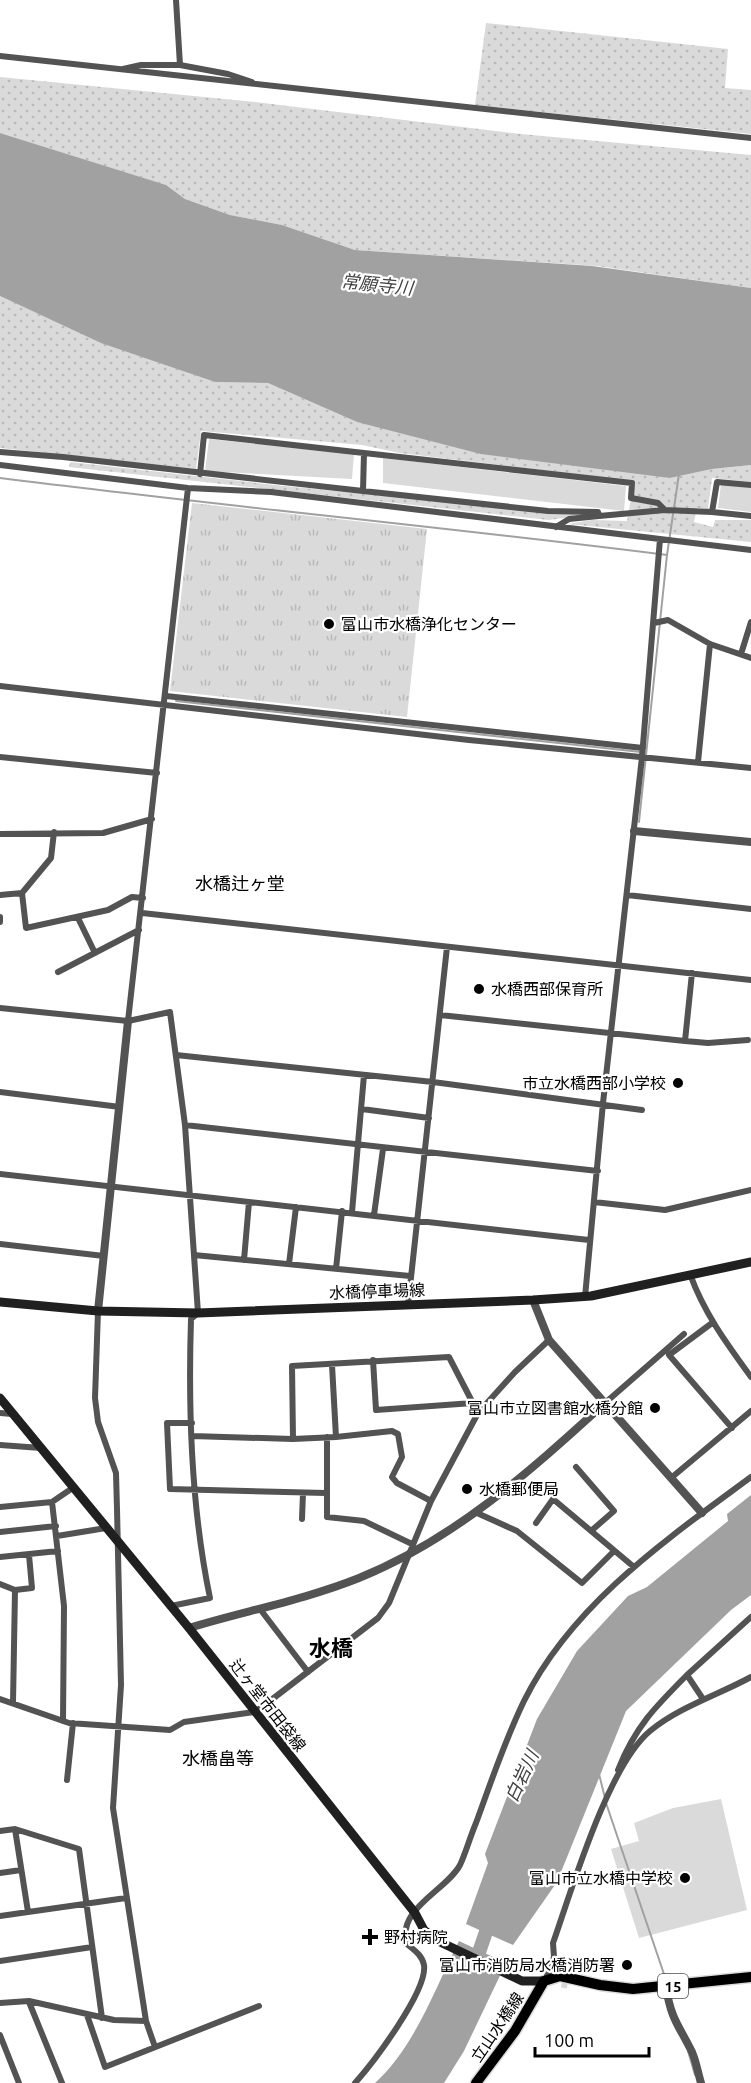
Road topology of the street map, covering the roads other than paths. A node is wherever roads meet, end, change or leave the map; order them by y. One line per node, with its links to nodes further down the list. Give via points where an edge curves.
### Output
1 (176, 0): 3 (street)
2 (0, 56): 4 (street)
3 (180, 65): 4 (street, via 141,65); 5 (street, via 228,74)
4 (119, 70): 5 (street)
5 (256, 85): 6 (street)
6 (751, 138)
7 (0, 452): 10 (street)
8 (364, 453): 10 (street, via 204,435); 13 (street); 14 (street, via 632,483 631,498 658,502)
9 (0, 465): 12 (street)
10 (200, 474): 13 (street)
11 (751, 485): 15 (street, via 717,482)
12 (188, 488): 18 (street, via 271,492); 27 (street)
13 (363, 491): 16 (street, via 548,511 598,512)
14 (665, 510): 15 (street); 16 (street)
15 (712, 512): 17 (street)
16 (599, 516): 18 (street, via 569,519)
17 (751, 516)
18 (556, 526): 19 (street)
19 (660, 538): 20 (street); 22 (street)
20 (751, 550)
21 (751, 622): 24 (street)
22 (654, 623): 23 (street, via 668,620); 29 (street)
23 (710, 644): 24 (street); 32 (street)
24 (741, 654): 25 (street)
25 (751, 658)
26 (0, 686): 28 (street)
27 (166, 696): 28 (street); 29 (street)
28 (165, 705): 31 (street); 34 (street)
29 (643, 748): 31 (street)
30 (0, 757): 34 (street)
31 (642, 757): 32 (street); 36 (street)
32 (698, 762): 33 (street)
33 (751, 768)
34 (157, 773): 35 (street)
35 (152, 819): 37 (street, via 103,833); 43 (street)
36 (633, 831): 39 (street); 42 (street)
37 (54, 832): 38 (street); 40 (street, via 51,858)
38 (0, 834)
39 (751, 842)
40 (22, 893): 41 (street); 47 (street, via 26,928)
41 (0, 895)
42 (627, 896): 44 (street); 52 (street)
43 (143, 898): 45 (street); 47 (street, via 132,897 108,910)
44 (751, 909)
45 (142, 913): 49 (street); 50 (street)
46 (0, 917): 48 (street)
47 (78, 918): 51 (street)
48 (0, 922)
49 (140, 930): 51 (street); 58 (street)
50 (447, 946): 52 (street); 57 (street)
51 (95, 953): 53 (street)
52 (619, 966): 54 (street); 59 (street)
53 (58, 972)
54 (692, 974): 55 (street); 61 (street)
55 (751, 980)
56 (0, 1008): 58 (street)
57 (440, 1015): 59 (street); 64 (street)
58 (129, 1021): 62 (street, via 170,1012); 67 (street)
59 (610, 1035): 61 (street); 66 (street)
60 (748, 1040): 61 (street)
61 (685, 1041)
62 (176, 1055): 63 (street); 71 (street)
63 (364, 1075): 64 (street); 68 (street)
64 (433, 1082): 66 (street); 70 (street)
65 (0, 1092): 67 (street)
66 (603, 1102): 69 (street); 75 (street)
67 (120, 1107): 77 (street)
68 (362, 1109): 70 (street); 72 (street)
69 (642, 1110)
70 (429, 1118): 74 (street)
71 (185, 1125): 72 (street); 79 (street)
72 (359, 1146): 73 (street); 84 (street)
73 (383, 1149): 74 (street); 85 (street)
74 (425, 1154): 75 (street); 86 (street)
75 (598, 1172): 81 (street)
76 (0, 1174): 77 (street)
77 (111, 1188): 79 (street); 90 (street)
78 (751, 1190): 81 (street, via 665,1210)
79 (191, 1197): 80 (street); 89 (street)
80 (249, 1202): 82 (street); 91 (street)
81 (594, 1202): 87 (street)
82 (296, 1207): 83 (street); 93 (street)
83 (342, 1211): 84 (street); 94 (street)
84 (352, 1212): 85 (street)
85 (374, 1215): 86 (street)
86 (418, 1220): 87 (street); 96 (street)
87 (589, 1240): 97 (street)
88 (0, 1245): 90 (street)
89 (194, 1255): 91 (street); 102 (street)
90 (104, 1256): 101 (street)
91 (244, 1260): 93 (street)
92 (751, 1262): 95 (main road, 水橋停車場線)
93 (289, 1264): 94 (street)
94 (336, 1269): 96 (street)
95 (690, 1274): 97 (main road, 水橋停車場線); 103 (street)
96 (410, 1276): 100 (street)
97 (585, 1297): 98 (main road, 水橋停車場線)
98 (533, 1300): 100 (main road, 水橋停車場線); 105 (street)
99 (0, 1302): 101 (main road, 水橋停車場線)
100 (408, 1305): 102 (main road, 水橋停車場線)
101 (98, 1311): 102 (main road, 水橋停車場線); 144 (street, via 95,1398 98,1422 116,1473)
102 (198, 1313): 117 (street, via 191,1319)
103 (712, 1323): 106 (street); 109 (street)
104 (684, 1334): 106 (street)
105 (549, 1340): 112 (street); 115 (street)
106 (667, 1352): 112 (street); 118 (street)
107 (372, 1360): 108 (street); 111 (street, via 449,1357); 111 (street, via 376,1410)
108 (332, 1365): 121 (street); 122 (street, via 292,1366)
109 (751, 1377)
110 (0, 1398): 116 (main road, 辻ヶ堂市田袋線)
111 (473, 1403): 115 (street)
112 (605, 1403): 127 (street); 135 (street, via 523,1478)
113 (751, 1411): 118 (street)
114 (0, 1413): 116 (street)
115 (478, 1413): 132 (street)
116 (13, 1414): 124 (main road, 辻ヶ堂市田袋線)
117 (192, 1423): 119 (street); 129 (street, via 167,1423 170,1489)
118 (732, 1428): 127 (street)
119 (192, 1436): 122 (street); 129 (street)
120 (327, 1437): 121 (street); 122 (street); 131 (street)
121 (336, 1437): 132 (street, via 392,1431 398,1434 402,1457 392,1477 397,1484)
122 (293, 1439)
123 (0, 1445): 124 (street)
124 (41, 1448): 128 (main road, 辻ヶ堂市田袋線)
125 (576, 1467): 141 (street, via 615,1511)
126 (751, 1477): 136 (street)
127 (671, 1478): 136 (street)
128 (74, 1487): 133 (street); 140 (main road, 辻ヶ堂市田袋線)
129 (193, 1490): 130 (street); 154 (street, via 210,1598)
130 (303, 1493): 131 (street); 137 (street)
131 (326, 1493): 145 (street, via 327,1517 364,1521)
132 (431, 1501): 145 (street)
133 (52, 1502): 134 (street); 139 (street)
134 (0, 1507)
135 (477, 1513): 147 (street, via 518,1532 582,1583); 150 (street)
136 (702, 1513): 151 (street)
137 (303, 1520)
138 (536, 1522): 141 (street, via 553,1499)
139 (56, 1526): 142 (street); 143 (street)
140 (106, 1528): 143 (street); 144 (main road, 辻ヶ堂市田袋線)
141 (591, 1531): 147 (street)
142 (0, 1532)
143 (57, 1536): 146 (street)
144 (117, 1541): 154 (main road, 辻ヶ堂市田袋線); 167 (street)
145 (412, 1544): 150 (street)
146 (58, 1551): 148 (street); 165 (street, via 65,1642)
147 (614, 1551): 151 (street)
148 (29, 1554): 149 (street); 153 (street, via 32,1588)
149 (0, 1557)
150 (406, 1557): 155 (street, via 328,1589); 158 (street, via 389,1603 378,1618)
151 (634, 1568): 177 (street, via 583,1617 543,1667 514,1723 459,1867)
152 (0, 1584): 153 (street)
153 (15, 1590): 163 (street)
154 (171, 1606): 157 (main road, 辻ヶ堂市田袋線)
155 (260, 1609): 157 (street); 158 (street)
156 (751, 1617): 159 (street)
157 (189, 1628): 164 (main road, 辻ヶ堂市田袋線)
158 (308, 1672): 164 (street)
159 (687, 1675): 161 (street); 169 (street, via 647,1716 626,1748)
160 (751, 1677): 161 (street)
161 (703, 1699): 169 (street, via 651,1730 636,1744)
162 (1, 1701): 163 (street)
163 (13, 1703): 165 (street)
164 (254, 1712): 167 (street, via 184,1722 170,1730); 177 (main road, 辻ヶ堂市田袋線)
165 (63, 1721): 166 (street)
166 (73, 1723): 167 (street); 168 (street)
167 (119, 1728): 174 (street, via 113,1808)
168 (67, 1780)
169 (609, 1791): 182 (street, via 553,1943 554,1957)
170 (15, 1829): 171 (street); 172 (street); 175 (street, via 79,1849)
171 (0, 1831)
172 (21, 1870): 173 (street); 176 (street)
173 (0, 1873)
174 (126, 1898): 175 (street); 189 (street)
175 (86, 1904): 176 (street); 179 (street)
176 (28, 1912): 178 (street)
177 (415, 1913): 182 (main road, 辻ヶ堂市田袋線, via 424,1930 438,1941 522,1981); 194 (street, via 404,1935 407,1944 421,1957 422,1981 371,2065)
178 (0, 1917)
179 (92, 1947): 180 (street); 188 (street)
180 (0, 1961)
181 (751, 1977): 183 (main road, 15)
182 (544, 1981): 183 (main road, 15, via 560,1976 633,1989); 195 (main road, 立山水橋線, via 515,2031)
183 (666, 1987): 196 (street, via 669,2008 692,2052)
184 (28, 2001): 185 (street); 187 (street); 193 (street)
185 (0, 2003)
186 (259, 2007): 191 (street)
187 (87, 2015): 188 (street); 191 (street, via 105,2067)
188 (102, 2018): 189 (street)
189 (146, 2021): 191 (street)
190 (0, 2035): 192 (street)
191 (155, 2047)
192 (19, 2083)
193 (62, 2083)
194 (355, 2083)
195 (476, 2083)
196 (701, 2083)

